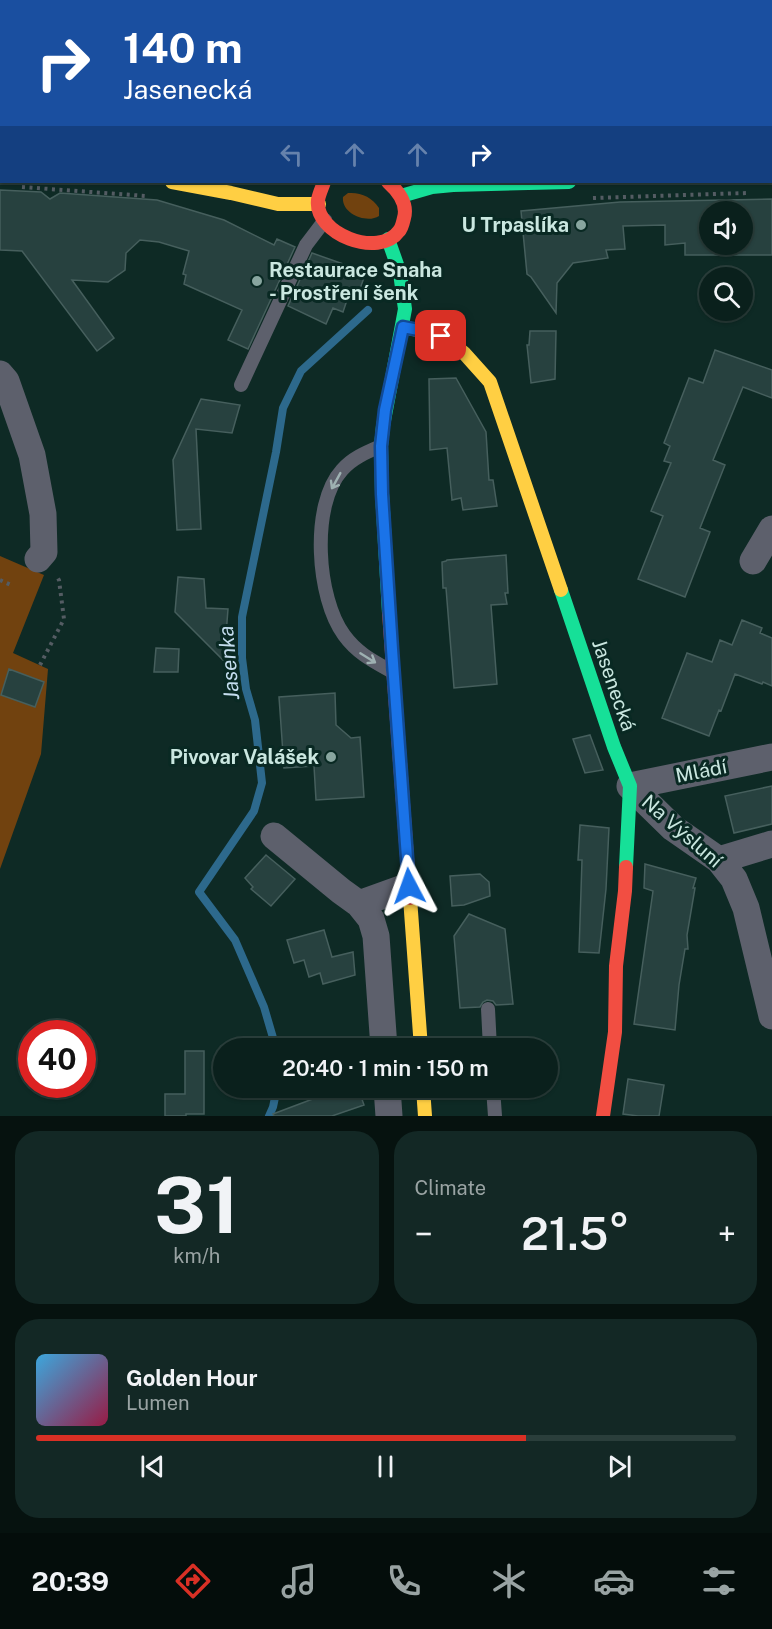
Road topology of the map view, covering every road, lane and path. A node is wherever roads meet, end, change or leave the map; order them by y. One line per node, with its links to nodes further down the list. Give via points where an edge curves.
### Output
1 (177, 183): 10 (street, via 278,204)
2 (324, 183): 10 (street)
3 (389, 183): 8 (street)
4 (530, 183): 8 (street, via 432,187)
5 (11, 186): 7 (path)
6 (748, 193): 9 (path)
7 (148, 196)
8 (401, 196): 12 (street, via 403,222)
9 (584, 199)
10 (319, 204): 11 (street)
11 (325, 220): 12 (street, via 339,234 357,242 371,244); 15 (lane, via 306,245)
12 (388, 239): 13 (street, via 403,280)
13 (403, 327): 16 (street); 26 (street, Jasenecká, via 441,336 465,353 490,382)
14 (0, 374): 18 (street, via 32,454 43,514 44,552)
15 (241, 385)
16 (381, 446): 24 (street); 24 (lane, one-way to 24, via 341,471 327,498 320,535 325,587 333,616 344,636 363,656)
17 (772, 529): 19 (street)
18 (38, 560)
19 (753, 561)
20 (0, 580): 22 (path)
21 (59, 580): 23 (path, via 64,619)
22 (13, 585)
23 (40, 665)
24 (393, 672): 30 (street)
25 (772, 757): 26 (street, Mládí)
26 (630, 786): 29 (street, Na Výsluní, via 673,828); 43 (street, Jasenecká, via 625,891 616,966 615,1032)
27 (274, 836): 31 (street)
28 (772, 844): 29 (street)
29 (719, 860): 33 (street, Na Výsluní, via 734,879 746,908)
30 (409, 886): 31 (street); 35 (street)
31 (359, 904): 34 (street, via 371,919 376,936)
32 (488, 1009): 36 (lane)
33 (772, 1016)
34 (383, 1038)
35 (420, 1038)
36 (489, 1038)
37 (388, 1098): 40 (street)
38 (424, 1098): 41 (street)
39 (494, 1098): 42 (lane)
40 (389, 1116)
41 (425, 1116)
42 (495, 1116)
43 (603, 1116)

